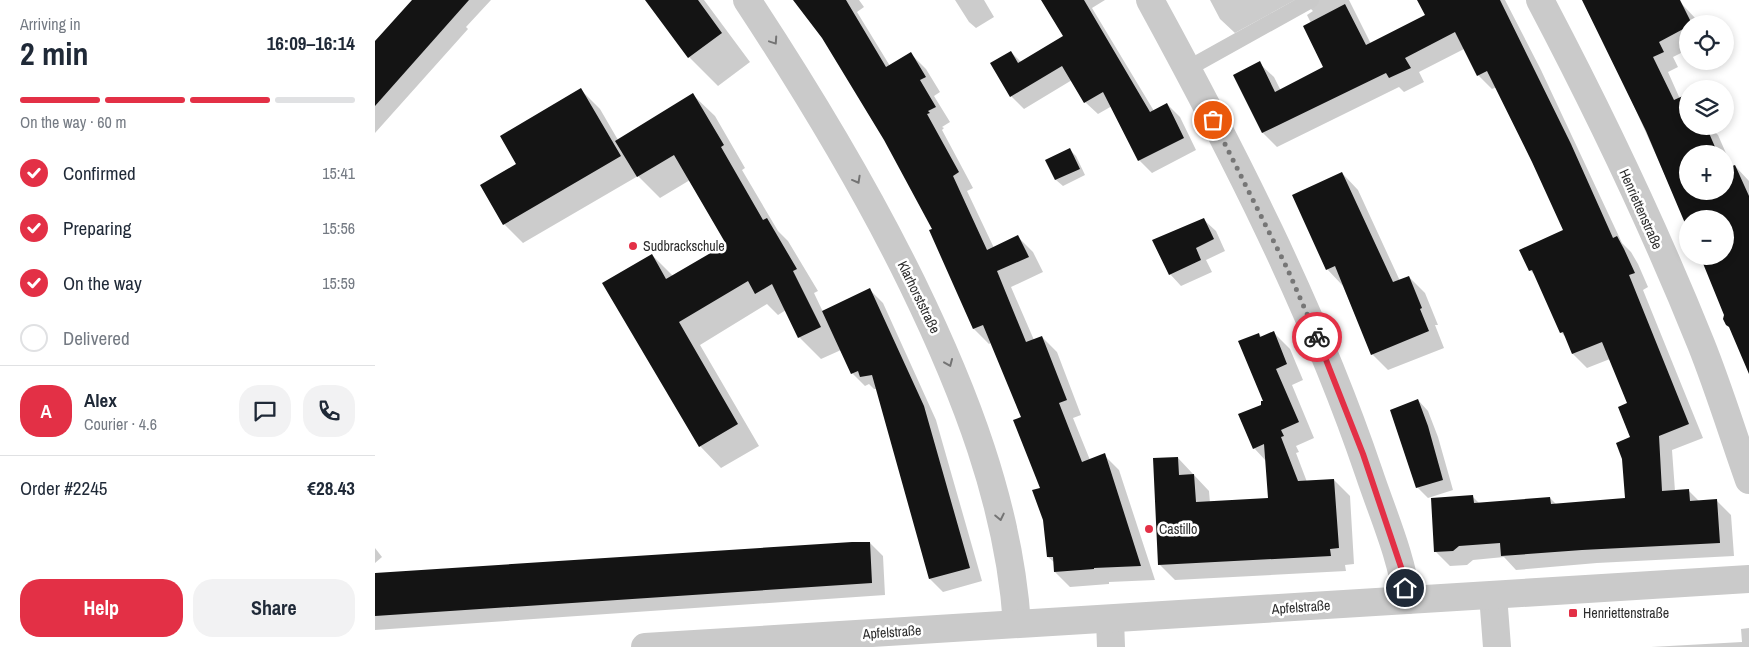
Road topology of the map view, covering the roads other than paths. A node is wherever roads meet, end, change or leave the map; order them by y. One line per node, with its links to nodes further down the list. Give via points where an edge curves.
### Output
1 (747, 0): 11 (street, Klarhorststraße, one-way to 11, via 831,133 891,240 939,339 965,400 998,509 1013,579)
2 (1150, 0): 5 (street)
3 (1311, 0): 5 (lane)
4 (1540, 0): 6 (street, Henriettenstraße, via 1653,232 1701,345)
5 (1187, 69): 9 (street, via 1287,268 1329,366 1404,576)
6 (1749, 480)
7 (1749, 579): 8 (street, Apfelstraße)
8 (1493, 595): 9 (street, Apfelstraße); 14 (street)
9 (1407, 600): 10 (street, Apfelstraße)
10 (1110, 619): 11 (street, Apfelstraße); 13 (street)
11 (1017, 624): 12 (street, Apfelstraße)
12 (645, 647)
13 (1111, 647)
14 (1497, 647)

